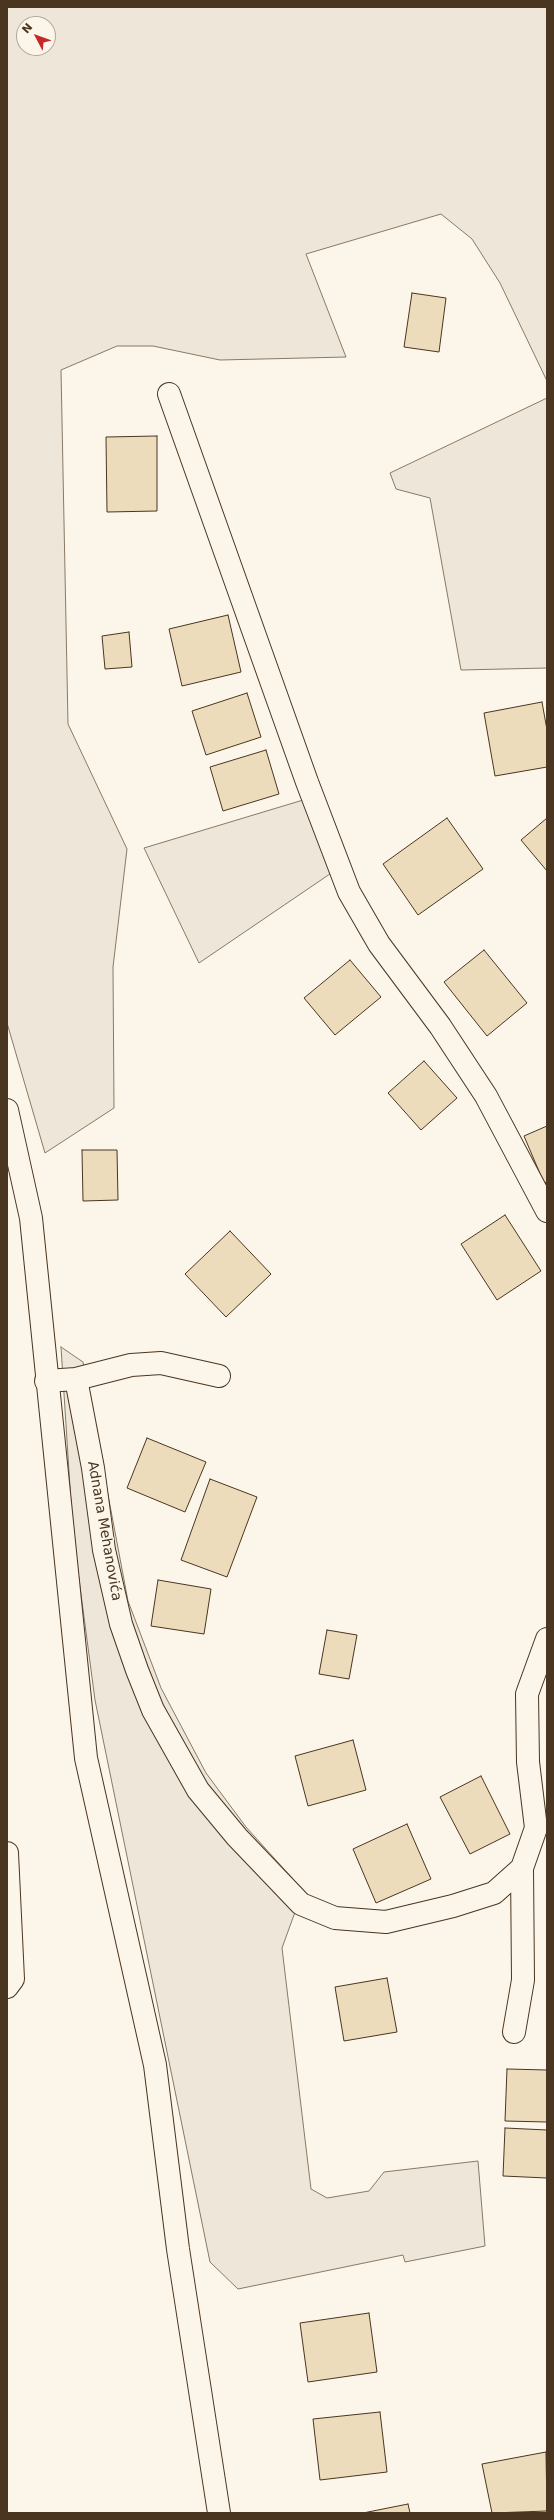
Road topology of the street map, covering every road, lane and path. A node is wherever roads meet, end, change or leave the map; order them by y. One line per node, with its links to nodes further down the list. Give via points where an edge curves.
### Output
1 (169, 394): 3 (street, via 307,782 349,892 379,944 440,1026 486,1096)
2 (9, 1126): 6 (street, via 31,1218)
3 (547, 1211)
4 (219, 1376): 5 (street, via 161,1363 131,1365)
5 (76, 1379): 6 (street); 9 (street, Adnana Mehanovića, via 93,1468 104,1550 121,1624 137,1670 153,1710 198,1790 237,1837 301,1904 335,1918 386,1922 453,1906 494,1894)
6 (46, 1381): 12 (street, via 86,1758 155,2065 178,2249)
7 (547, 1639): 9 (street, Adnana Mehanovića, via 527,1694 528,1762 536,1828)
8 (7, 1853): 10 (street, via 13,1979)
9 (522, 1868): 11 (street, via 523,1980)
10 (7, 1987)
11 (514, 2032)
12 (218, 2513)

